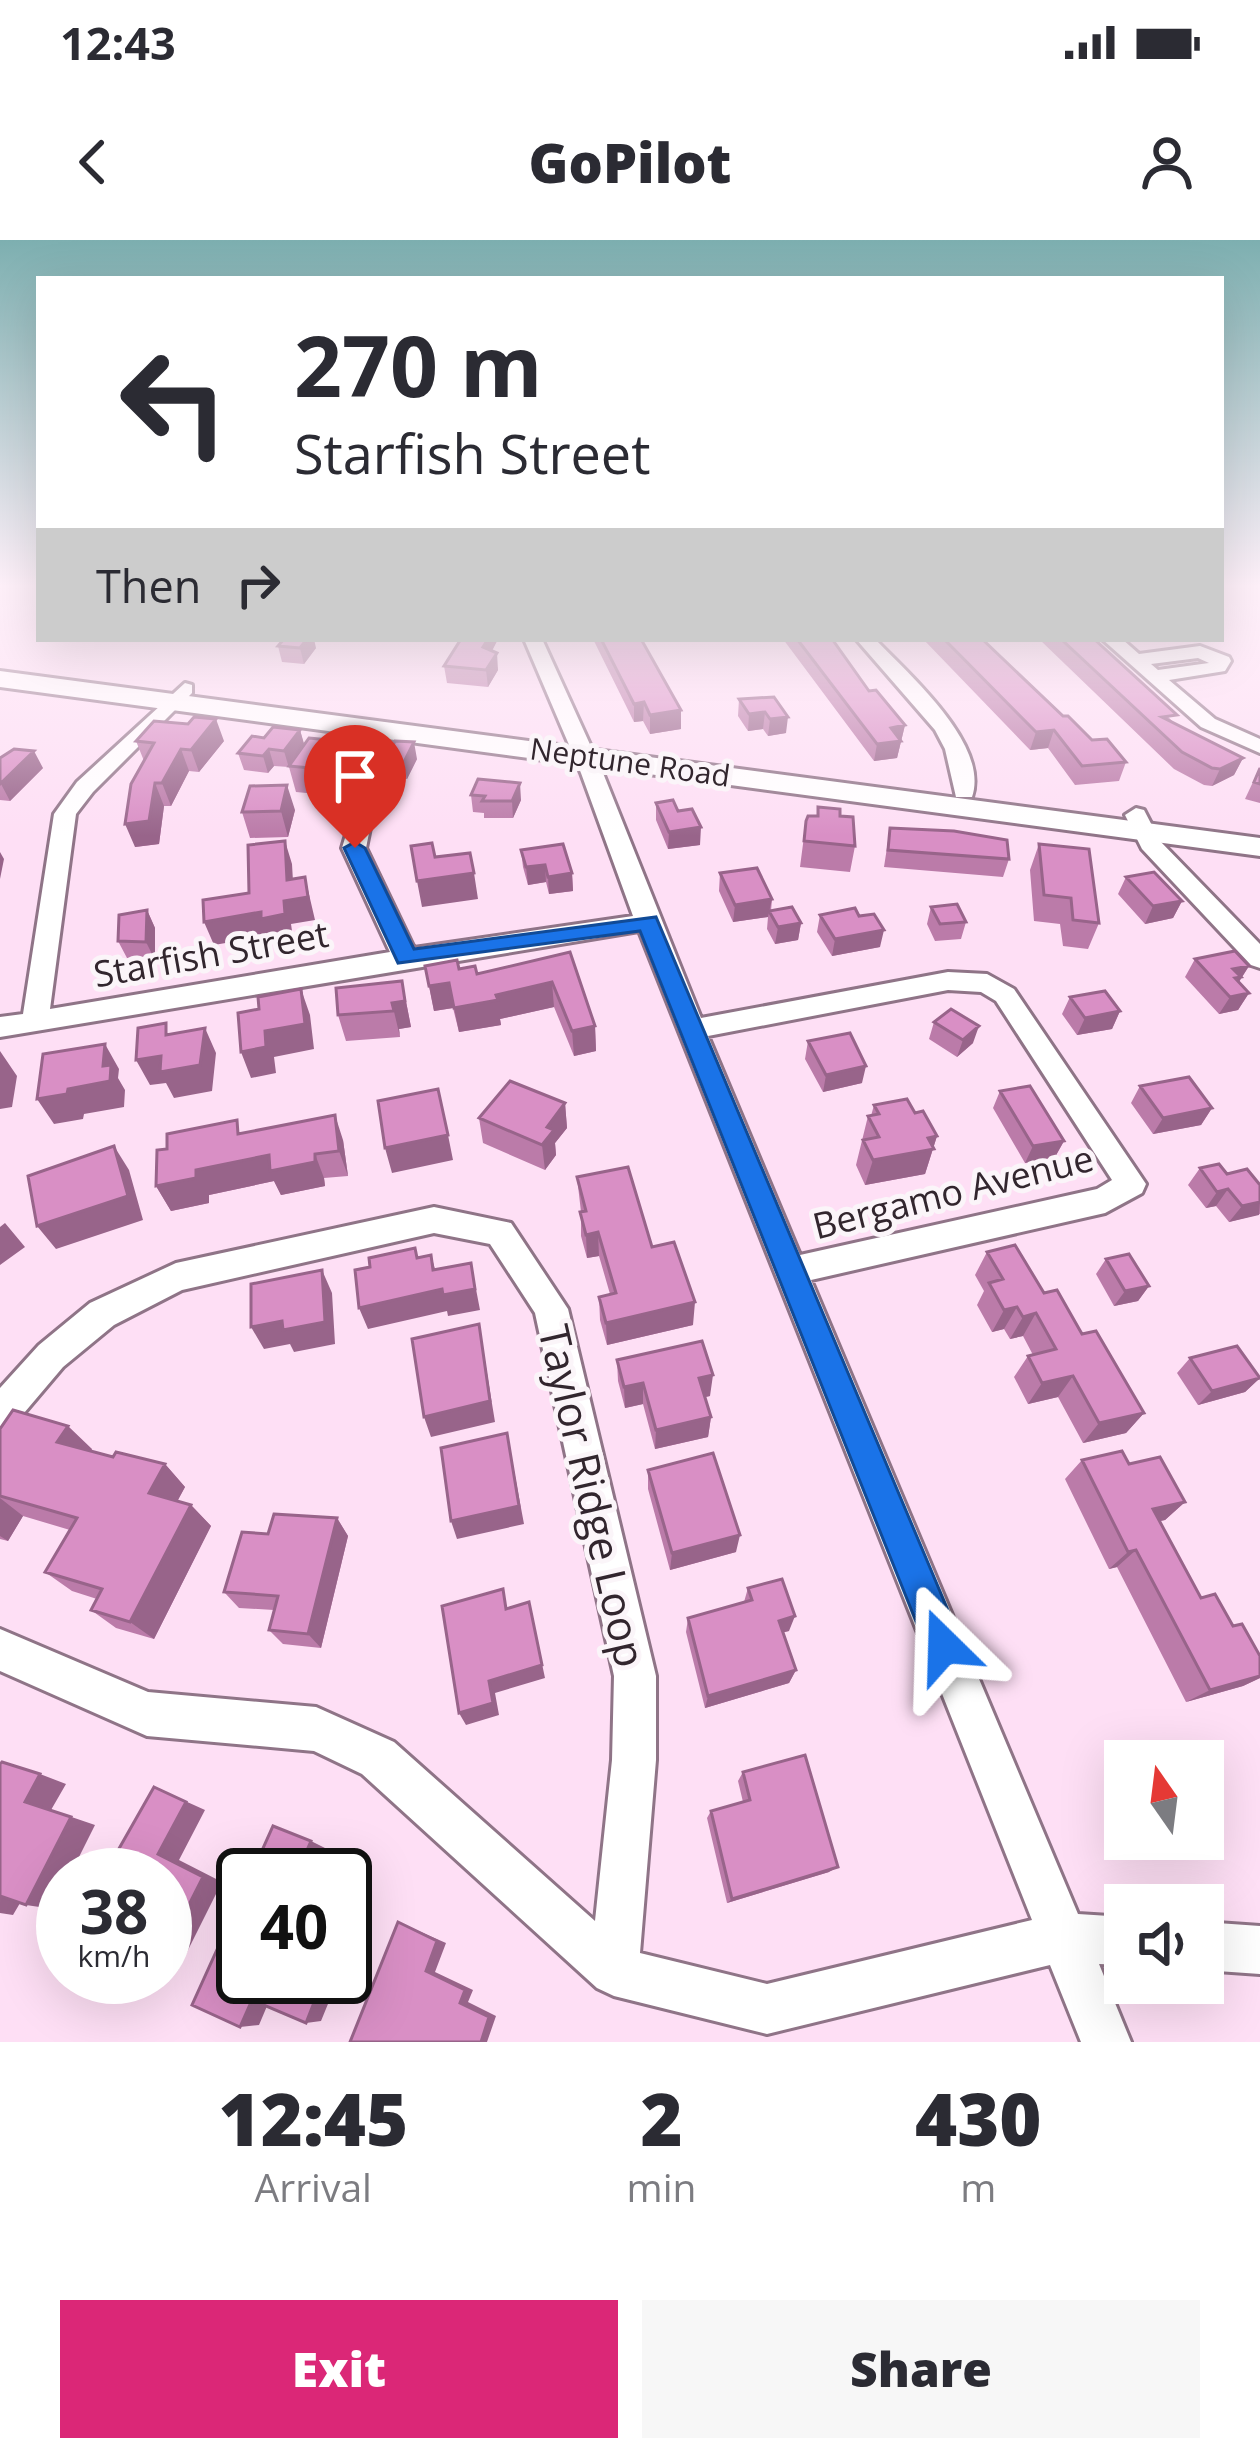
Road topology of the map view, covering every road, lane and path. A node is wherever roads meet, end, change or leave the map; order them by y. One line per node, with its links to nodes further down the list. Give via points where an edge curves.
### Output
1 (18, 668): 8 (main road, Neptune Road)
2 (545, 668): 10 (street)
3 (890, 668): 11 (street, via 952,739)
4 (1145, 668): 6 (street)
5 (1210, 668): 6 (street)
6 (1154, 676): 9 (street, via 1208,723)
7 (0, 679): 8 (main road, Neptune Road)
8 (178, 696): 10 (main road, Neptune Road); 19 (street, via 65,814)
9 (1260, 747)
10 (581, 749): 11 (main road, Neptune Road); 12 (main road, Neptune Road); 16 (street)
11 (964, 792): 12 (main road, Neptune Road)
12 (1140, 823): 14 (main road, Neptune Road); 15 (main road, Neptune Road); 18 (street, via 1150,844)
13 (359, 828): 17 (street, via 355,848)
14 (1260, 831)
15 (1260, 847)
16 (648, 922): 17 (street, Starfish Street); 21 (street)
17 (406, 958): 19 (street, Starfish Street)
18 (1260, 959)
19 (35, 1021): 20 (street, Starfish Street)
20 (0, 1027)
21 (693, 1029): 22 (street); 22 (street, Bergamo Avenue, via 948,981 987,983 1005,995 1132,1184 1105,1200)
22 (791, 1271): 25 (street)
23 (0, 1414): 29 (street, Taylor Ridge Loop, via 102,1314 176,1277 434,1220 500,1232 551,1309 635,1676)
24 (0, 1650): 29 (street, via 147,1714 316,1729 378,1758)
25 (1064, 1937): 26 (street); 29 (street, via 767,2009); 30 (street)
26 (1104, 1940)
27 (1224, 1947): 28 (street)
28 (1260, 1950)
29 (614, 1971)
30 (1106, 2042)

